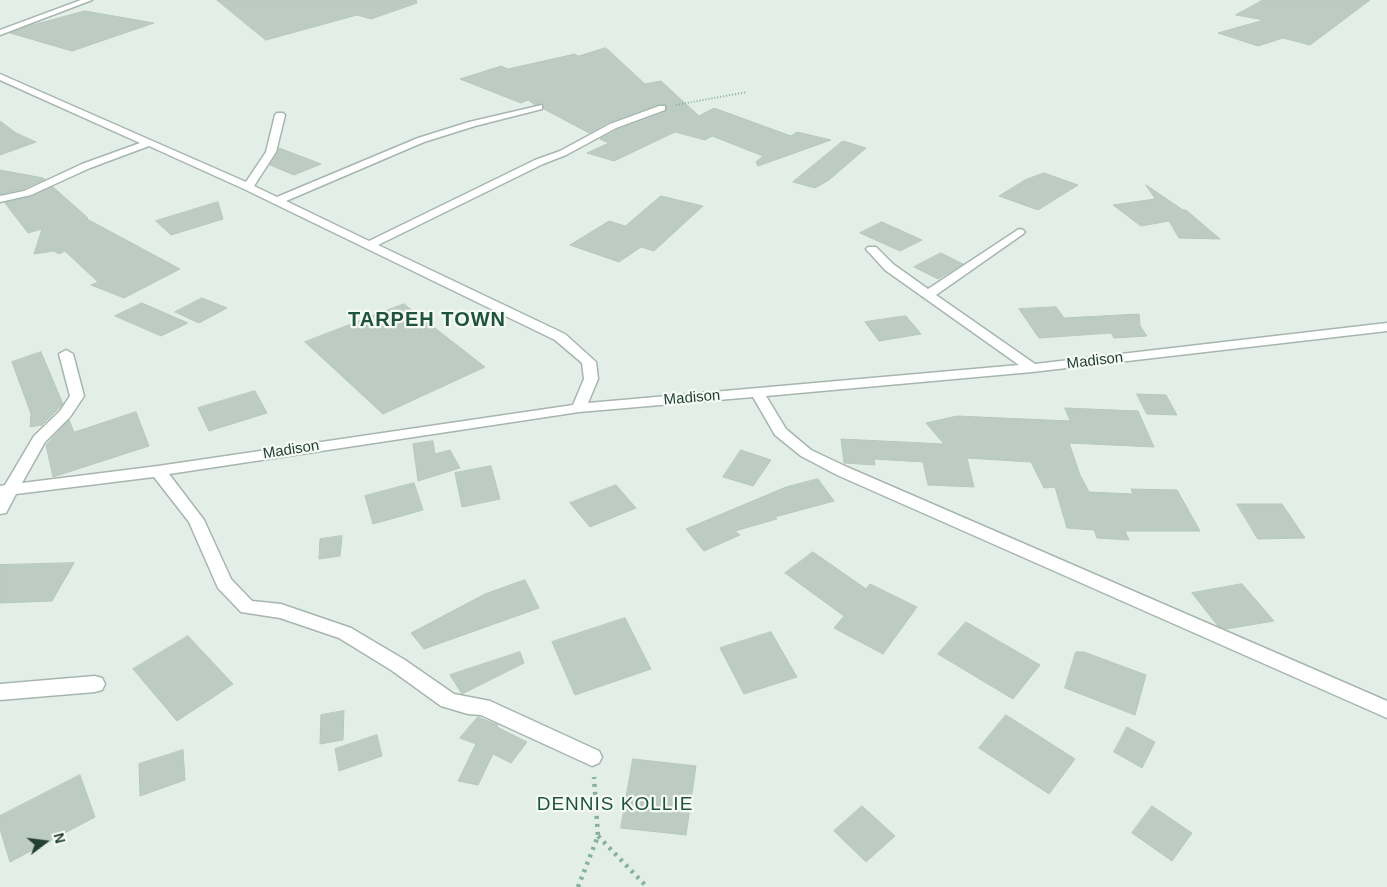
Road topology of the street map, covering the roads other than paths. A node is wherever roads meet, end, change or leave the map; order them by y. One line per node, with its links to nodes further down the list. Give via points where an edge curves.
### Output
1 (88, 0): 2 (street)
2 (0, 33)
3 (0, 77): 7 (street)
4 (538, 107): 10 (street, via 421,140)
5 (662, 108): 12 (street, via 613,126)
6 (280, 115): 8 (street, via 271,152)
7 (149, 143): 8 (street); 9 (street, via 27,192)
8 (248, 187): 10 (street)
9 (0, 199)
10 (278, 201): 12 (street)
11 (1020, 232): 14 (street)
12 (370, 245): 19 (street, via 560,337 589,362 592,379)
13 (872, 249): 14 (street, via 889,267)
14 (928, 295): 17 (street)
15 (1387, 327): 17 (street, Madison)
16 (66, 354): 21 (street, via 77,396 65,414 39,439)
17 (1032, 368): 18 (street, Madison)
18 (757, 392): 19 (street, Madison); 25 (street, via 780,432 815,458)
19 (580, 408): 20 (street, Madison)
20 (158, 471): 21 (street, Madison); 26 (street, via 196,520 224,583 247,607 281,611 345,633 398,664 448,700 483,707)
21 (6, 490): 22 (street)
22 (0, 509)
23 (95, 684): 24 (street)
24 (0, 692)
25 (1387, 710)
26 (592, 756)

